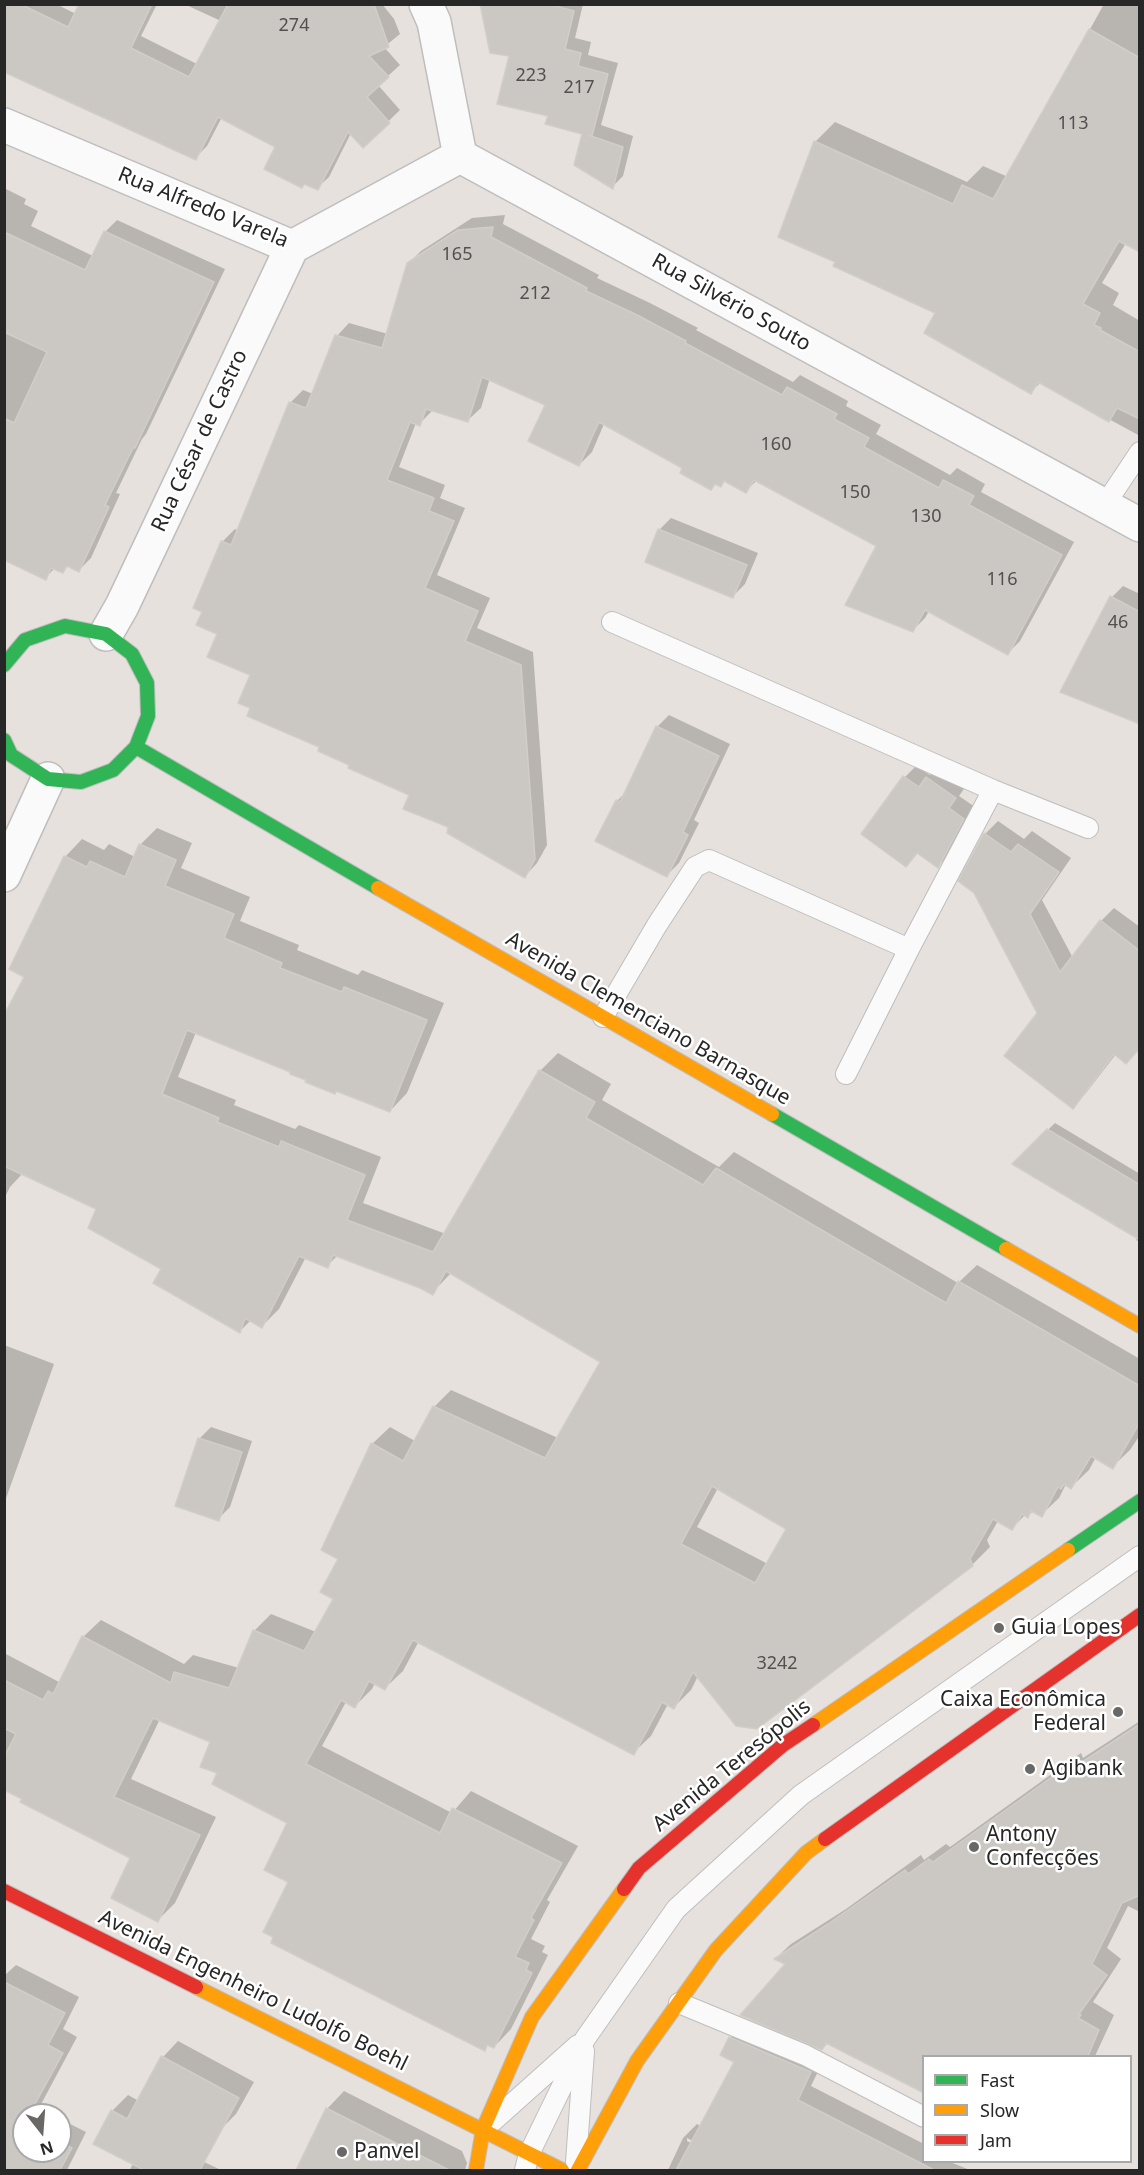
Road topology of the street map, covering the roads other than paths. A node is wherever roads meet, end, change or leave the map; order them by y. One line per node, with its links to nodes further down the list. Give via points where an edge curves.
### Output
1 (426, 4): 3 (street, via 434,22)
2 (4, 125): 4 (street, Rua Alfredo Varela)
3 (460, 156): 4 (street, Rua Alfredo Varela); 6 (street, Rua Silvério Souto)
4 (292, 248): 9 (street, Rua César de Castro)
5 (1140, 452): 6 (lane)
6 (1104, 506): 7 (street, Rua Silvério Souto)
7 (1140, 525)
8 (612, 622): 14 (lane)
9 (106, 634): 10 (street, via 65,626 25,640); 12 (street, via 132,654 147,683 148,716)
10 (4, 665)
11 (4, 741): 13 (street, via 11,755)
12 (136, 747): 13 (street, via 112,770 81,782); 18 (street, Avenida Clemenciano Barnasque)
13 (48, 779): 16 (street)
14 (993, 790): 15 (lane); 17 (lane)
15 (1088, 828)
16 (4, 875)
17 (909, 949): 18 (lane, via 709,860 695,867); 19 (lane)
18 (603, 1017): 20 (street, Avenida Clemenciano Barnasque)
19 (846, 1074)
20 (1140, 1326)
21 (1140, 1501): 28 (street, Avenida Teresópolis, via 783,1745 639,1868 532,2017)
22 (1140, 1556): 26 (lane, via 801,1795 676,1909)
23 (1140, 1615): 25 (street, via 806,1853 717,1950)
24 (4, 1891): 28 (street, Avenida Engenheiro Ludolfo Boehl)
25 (679, 2003): 27 (lane, via 806,2055); 32 (street, via 637,2061)
26 (585, 2039): 28 (lane); 29 (lane); 32 (lane)
27 (922, 2116)
28 (483, 2129): 29 (street, Avenida Engenheiro Ludolfo Boehl); 30 (street, Avenida Teresópolis)
29 (527, 2162): 31 (street, Avenida Engenheiro Ludolfo Boehl)
30 (476, 2170)
31 (562, 2170)
32 (577, 2170)

